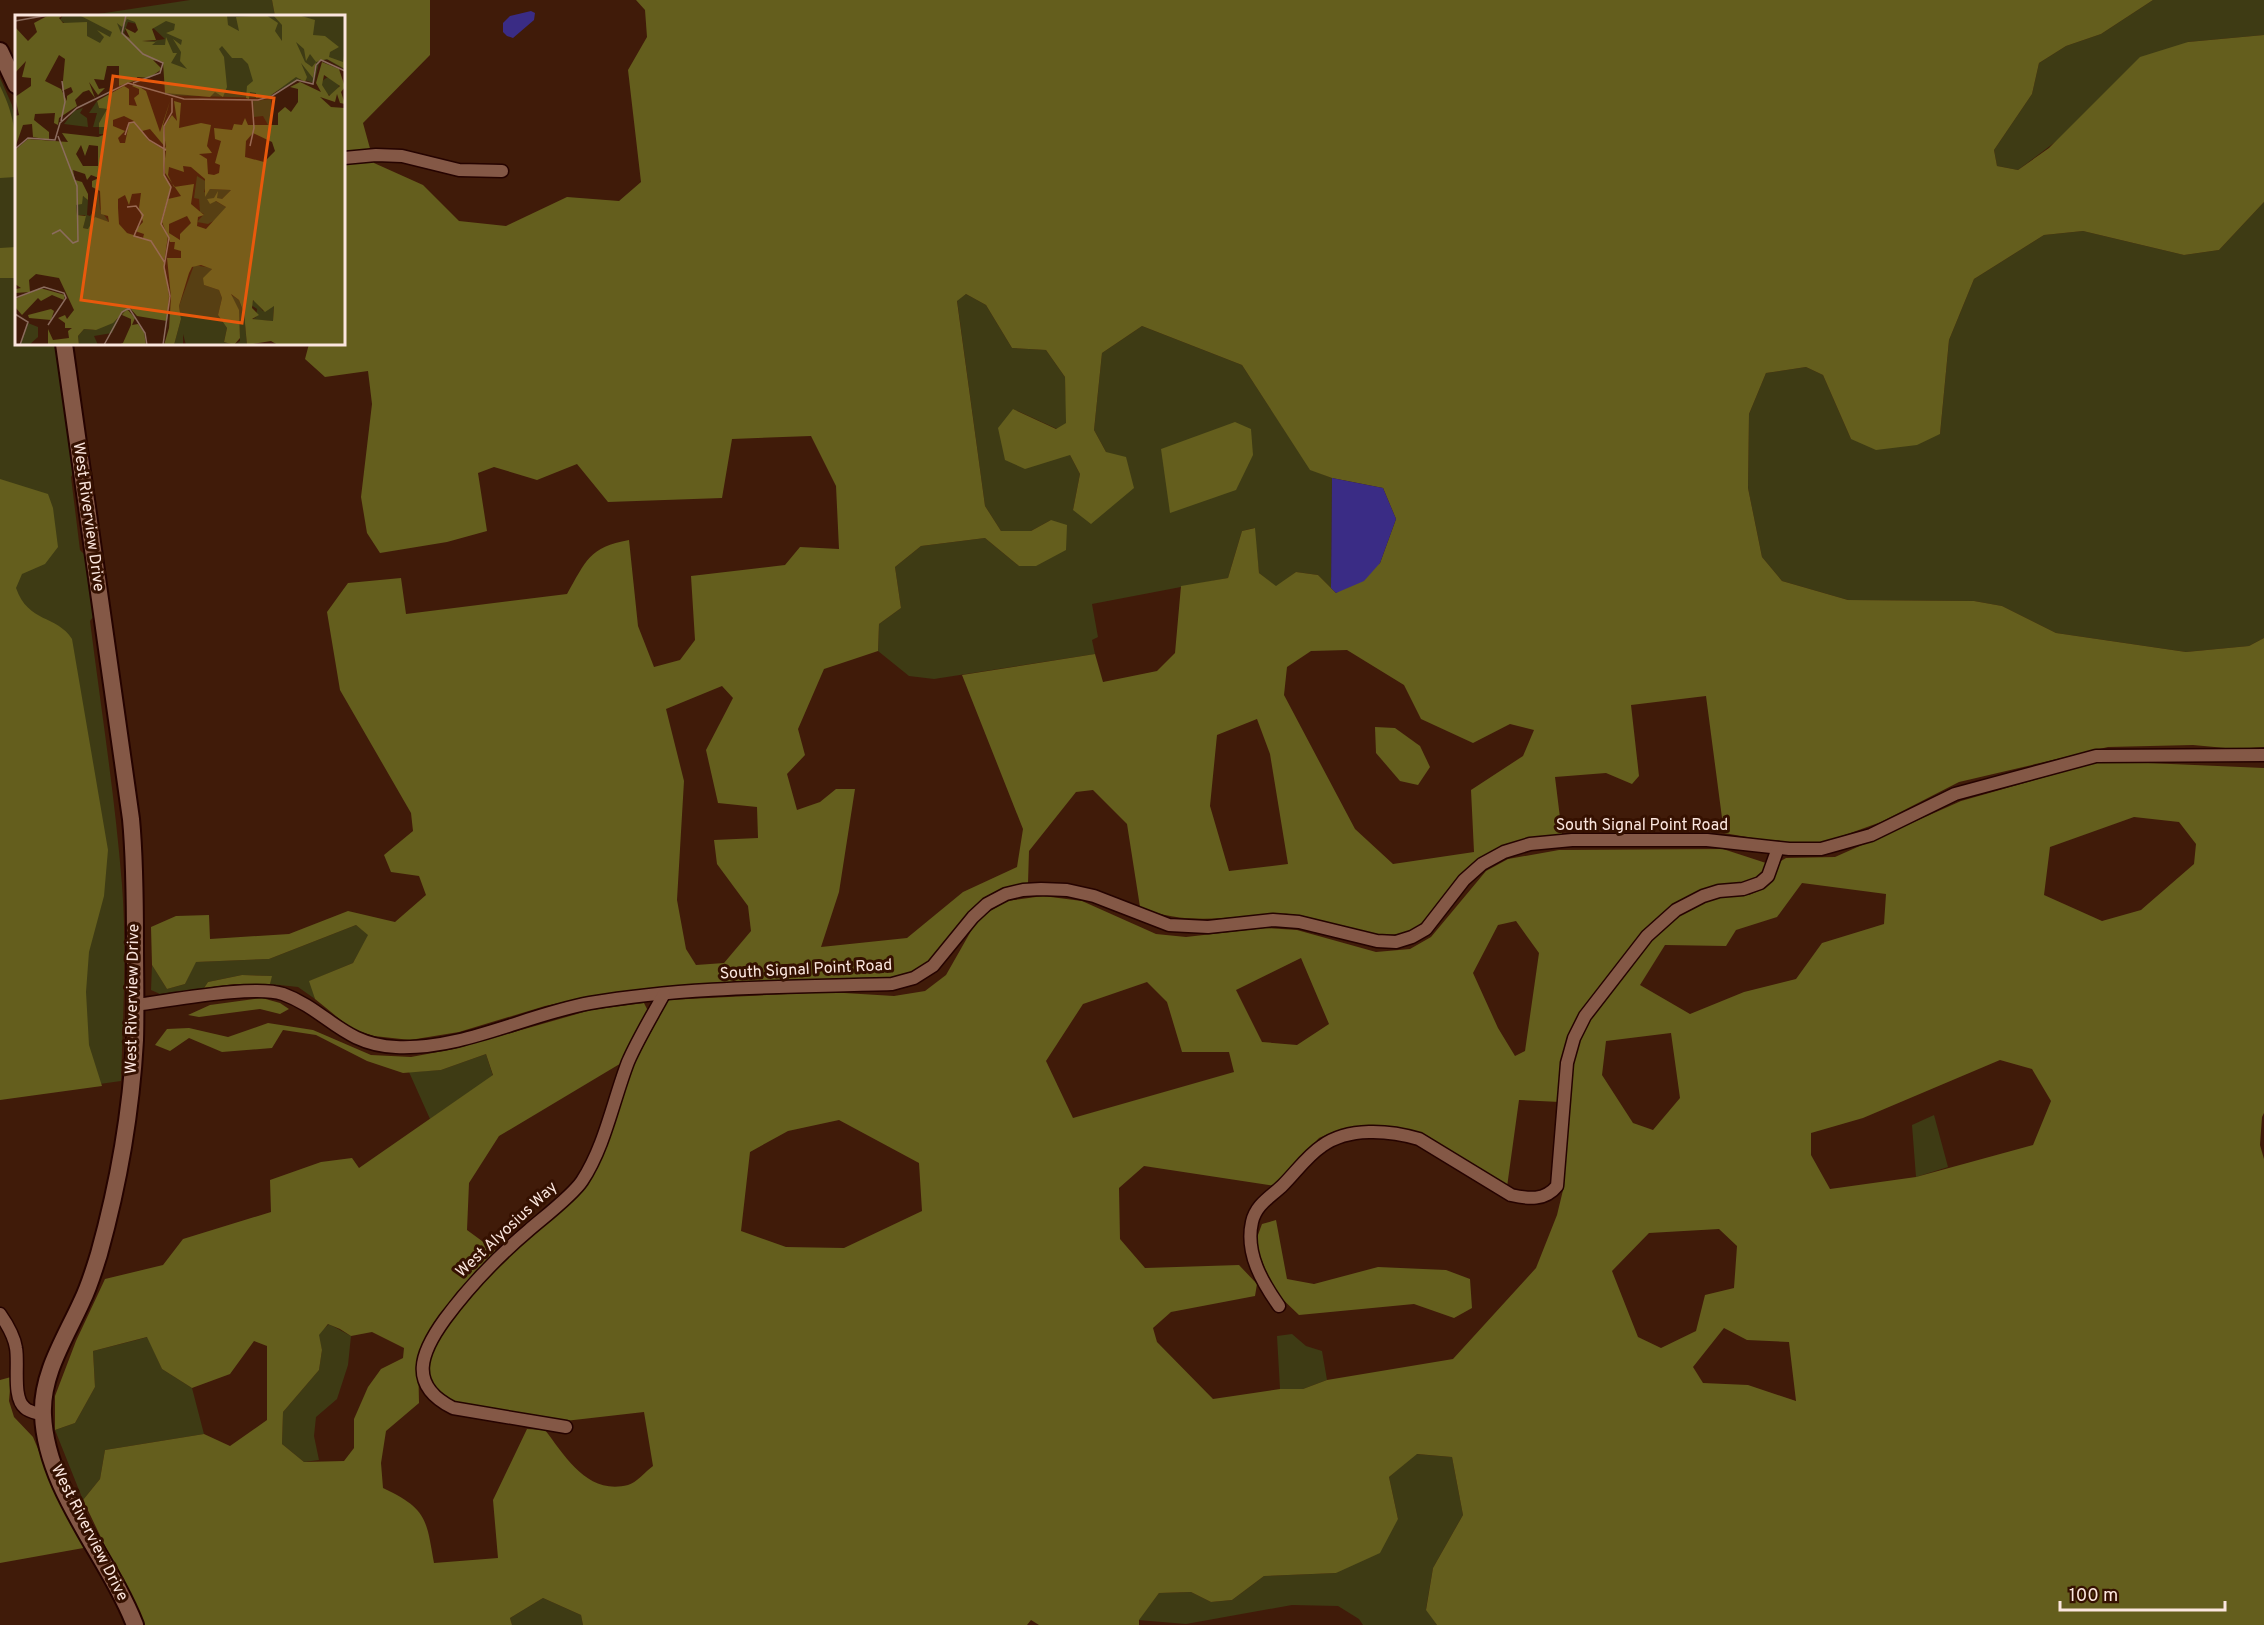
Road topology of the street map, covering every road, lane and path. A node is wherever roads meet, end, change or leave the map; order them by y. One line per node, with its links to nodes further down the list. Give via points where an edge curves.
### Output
1 (0, 51): 2 (street)
2 (15, 83)
3 (345, 158): 4 (street, via 393,155 459,170)
4 (502, 171)
5 (64, 345): 9 (street, West Riverview Drive, via 131,819)
6 (2264, 755): 7 (street, South Signal Point Road, via 2096,756 1955,794 1871,835 1840,845 1806,850)
7 (1778, 848): 8 (street, South Signal Point Road, via 1707,840 1572,840 1530,844 1482,864 1464,880 1426,929 1396,942 1273,920 1208,927 1169,926 1094,896 1066,890 1023,890 987,904 933,966 914,978 892,984); 10 (street, via 1768,876 1760,883 1743,890 1703,896 1676,910 1647,936 1585,1016 1567,1063 1557,1186 1552,1192 1528,1199 1511,1195 1419,1139 1402,1134 1378,1132 1334,1138 1320,1146 1259,1205 1252,1220 1251,1253)
8 (664, 994): 9 (street, South Signal Point Road, via 586,1004 455,1040 395,1047 351,1037 303,1002 280,993 252,991); 13 (street, West Alyosius Way, via 628,1063 591,1167 580,1184 471,1284 430,1339 423,1355 430,1392 453,1408)
9 (135, 1005): 12 (street, West Riverview Drive, via 132,1074 110,1206 84,1298 51,1368)
10 (1279, 1306)
11 (0, 1314): 12 (street, via 16,1346 20,1403 26,1410)
12 (43, 1415): 14 (street, West Riverview Drive, via 46,1441 63,1491)
13 (566, 1426)
14 (135, 1625)

